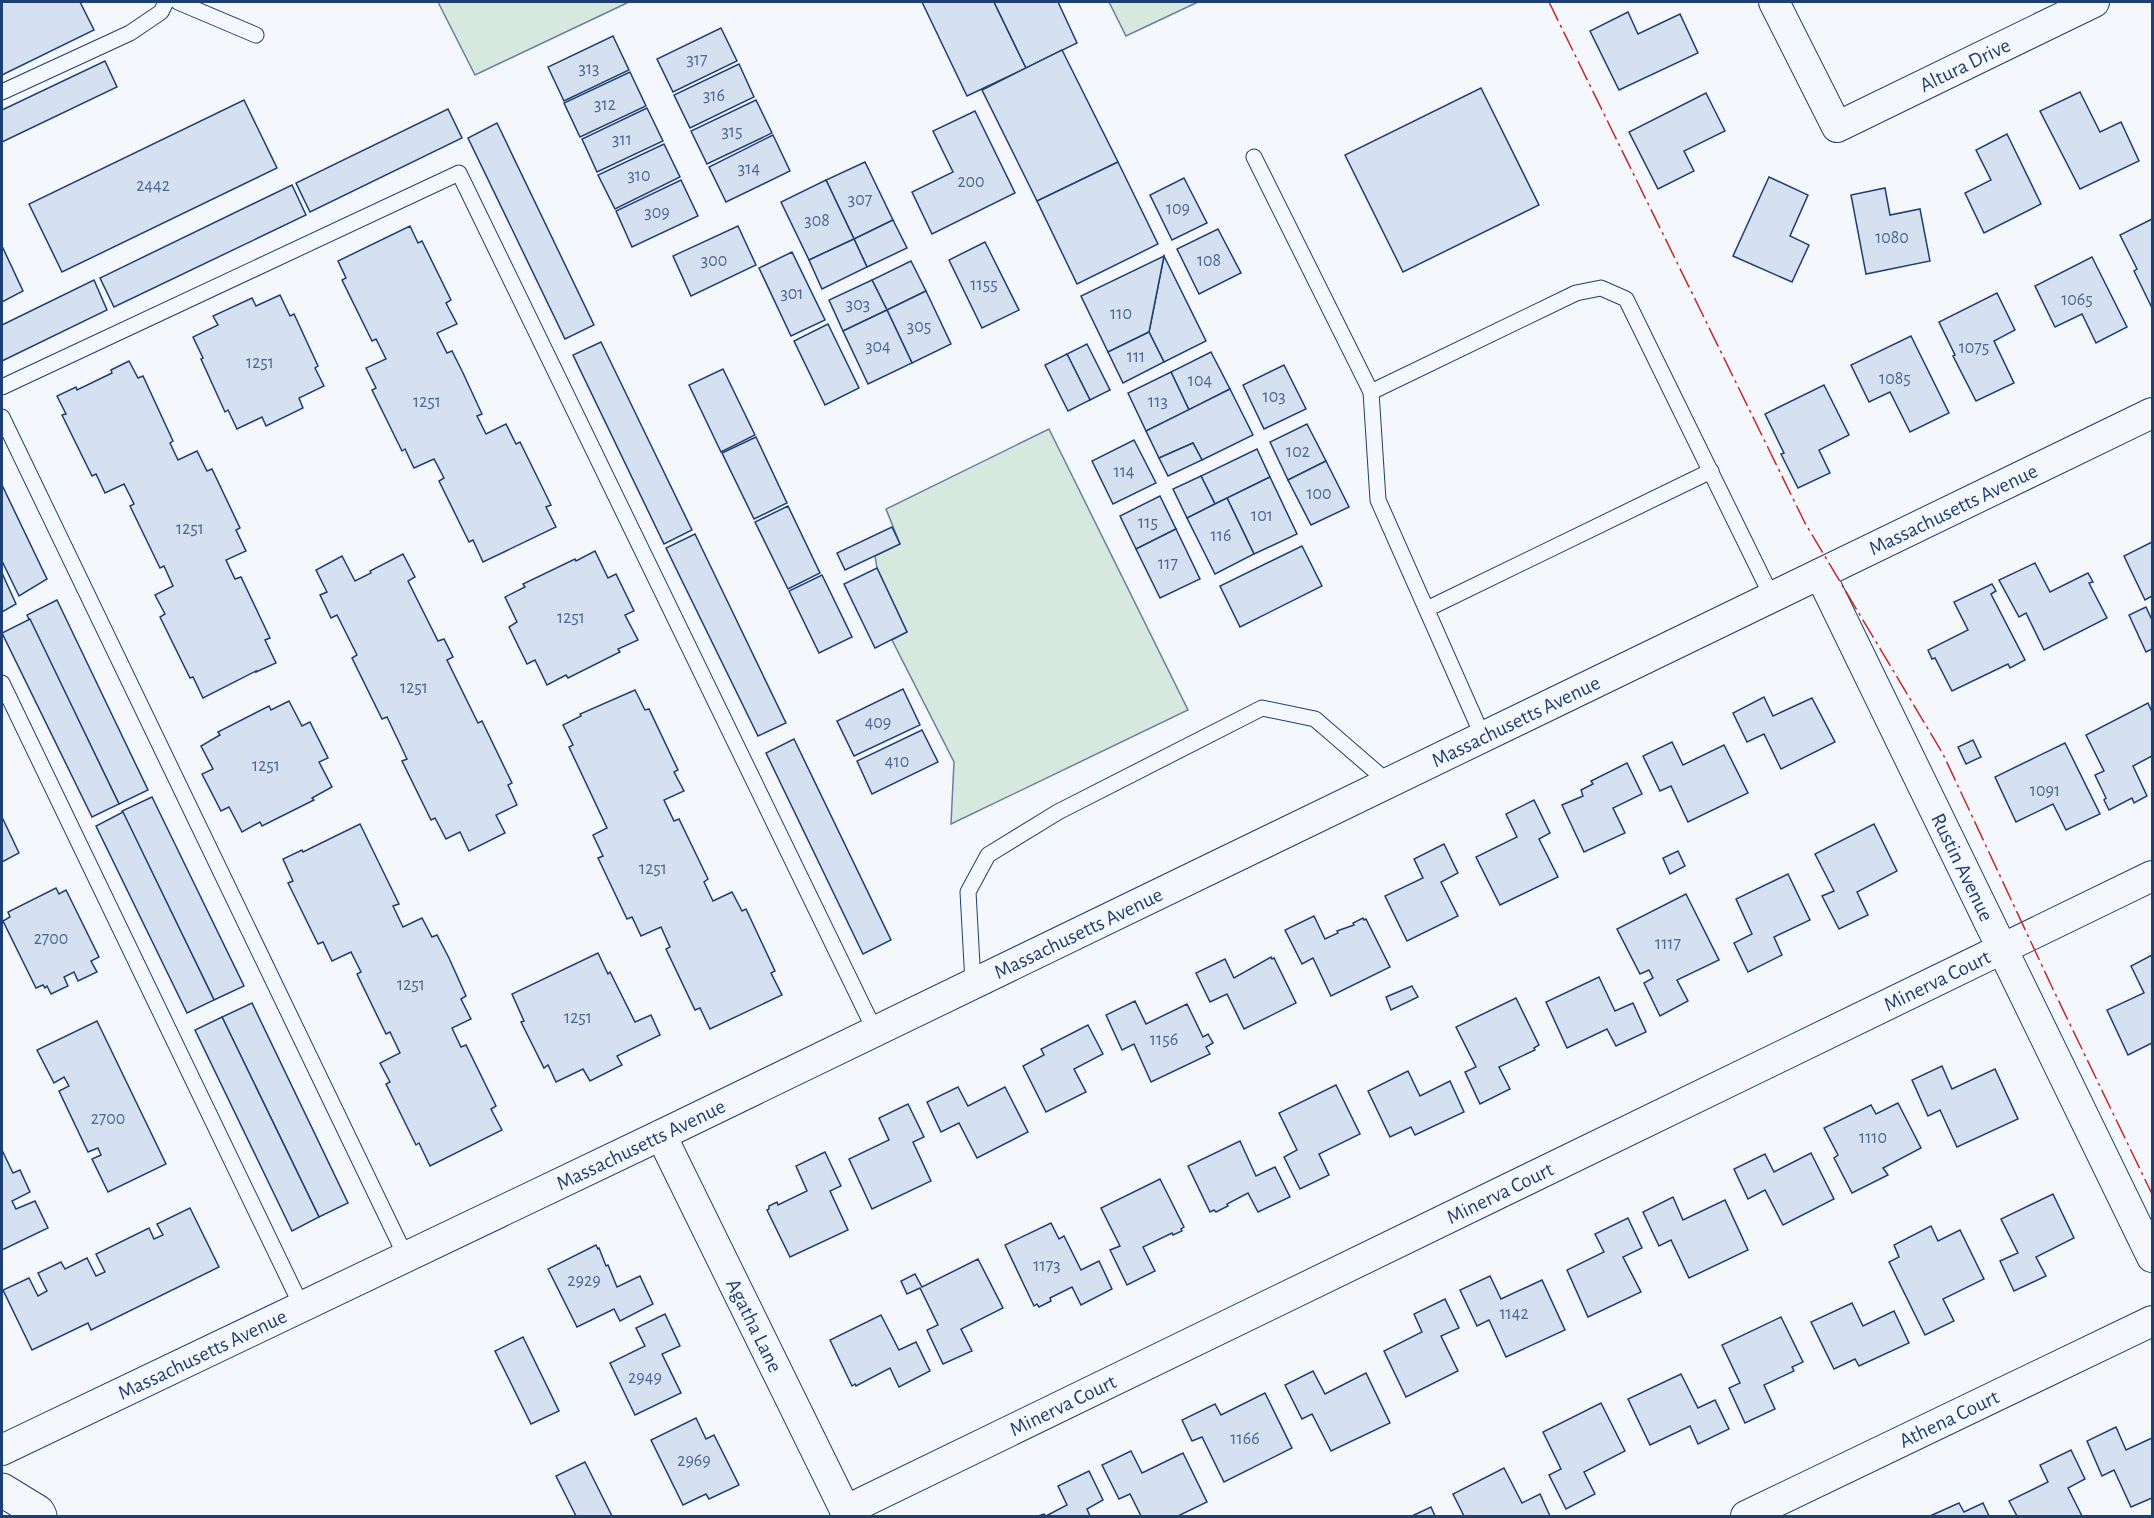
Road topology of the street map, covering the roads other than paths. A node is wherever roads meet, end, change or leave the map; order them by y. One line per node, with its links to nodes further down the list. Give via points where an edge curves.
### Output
1 (166, 2): 6 (lane, via 162,12 130,33)
2 (178, 2): 5 (lane)
3 (1774, 2): 4 (street, Altura Drive, via 1837,127)
4 (2094, 2)
5 (256, 35)
6 (2, 92)
7 (1254, 157): 9 (lane)
8 (2, 387): 22 (lane, via 459,173)
9 (1371, 392): 12 (lane, via 1576,293 1601,288 1626,299); 15 (lane, via 1378,500)
10 (2152, 413): 13 (street, Massachusetts Avenue)
11 (2, 417): 24 (lane)
12 (1711, 471): 14 (lane); 15 (lane)
13 (1820, 574): 14 (street, Massachusetts Avenue); 20 (street, Rustin Avenue)
14 (1772, 597): 17 (street, Massachusetts Avenue)
15 (1427, 609): 17 (lane)
16 (2, 683): 26 (lane)
17 (1483, 736): 18 (street, Massachusetts Avenue)
18 (1389, 783): 21 (street, Massachusetts Avenue); 21 (lane, via 1316,719 1262,708 1058,812 988,855 968,892)
19 (2152, 876): 20 (street, Minerva Court)
20 (2004, 949): 25 (street, Rustin Avenue); 30 (street, Minerva Court)
21 (973, 983): 22 (street, Massachusetts Avenue)
22 (875, 1031): 23 (street, Massachusetts Avenue)
23 (661, 1135): 24 (street, Massachusetts Avenue); 30 (street, Agatha Lane)
24 (406, 1257): 26 (street, Massachusetts Avenue)
25 (2152, 1257)
26 (302, 1306): 28 (street, Massachusetts Avenue)
27 (2152, 1322): 32 (street, Athena Court)
28 (2, 1450)
29 (2, 1490): 31 (main road)
30 (847, 1514)
31 (40, 1516)
32 (1746, 1516)

